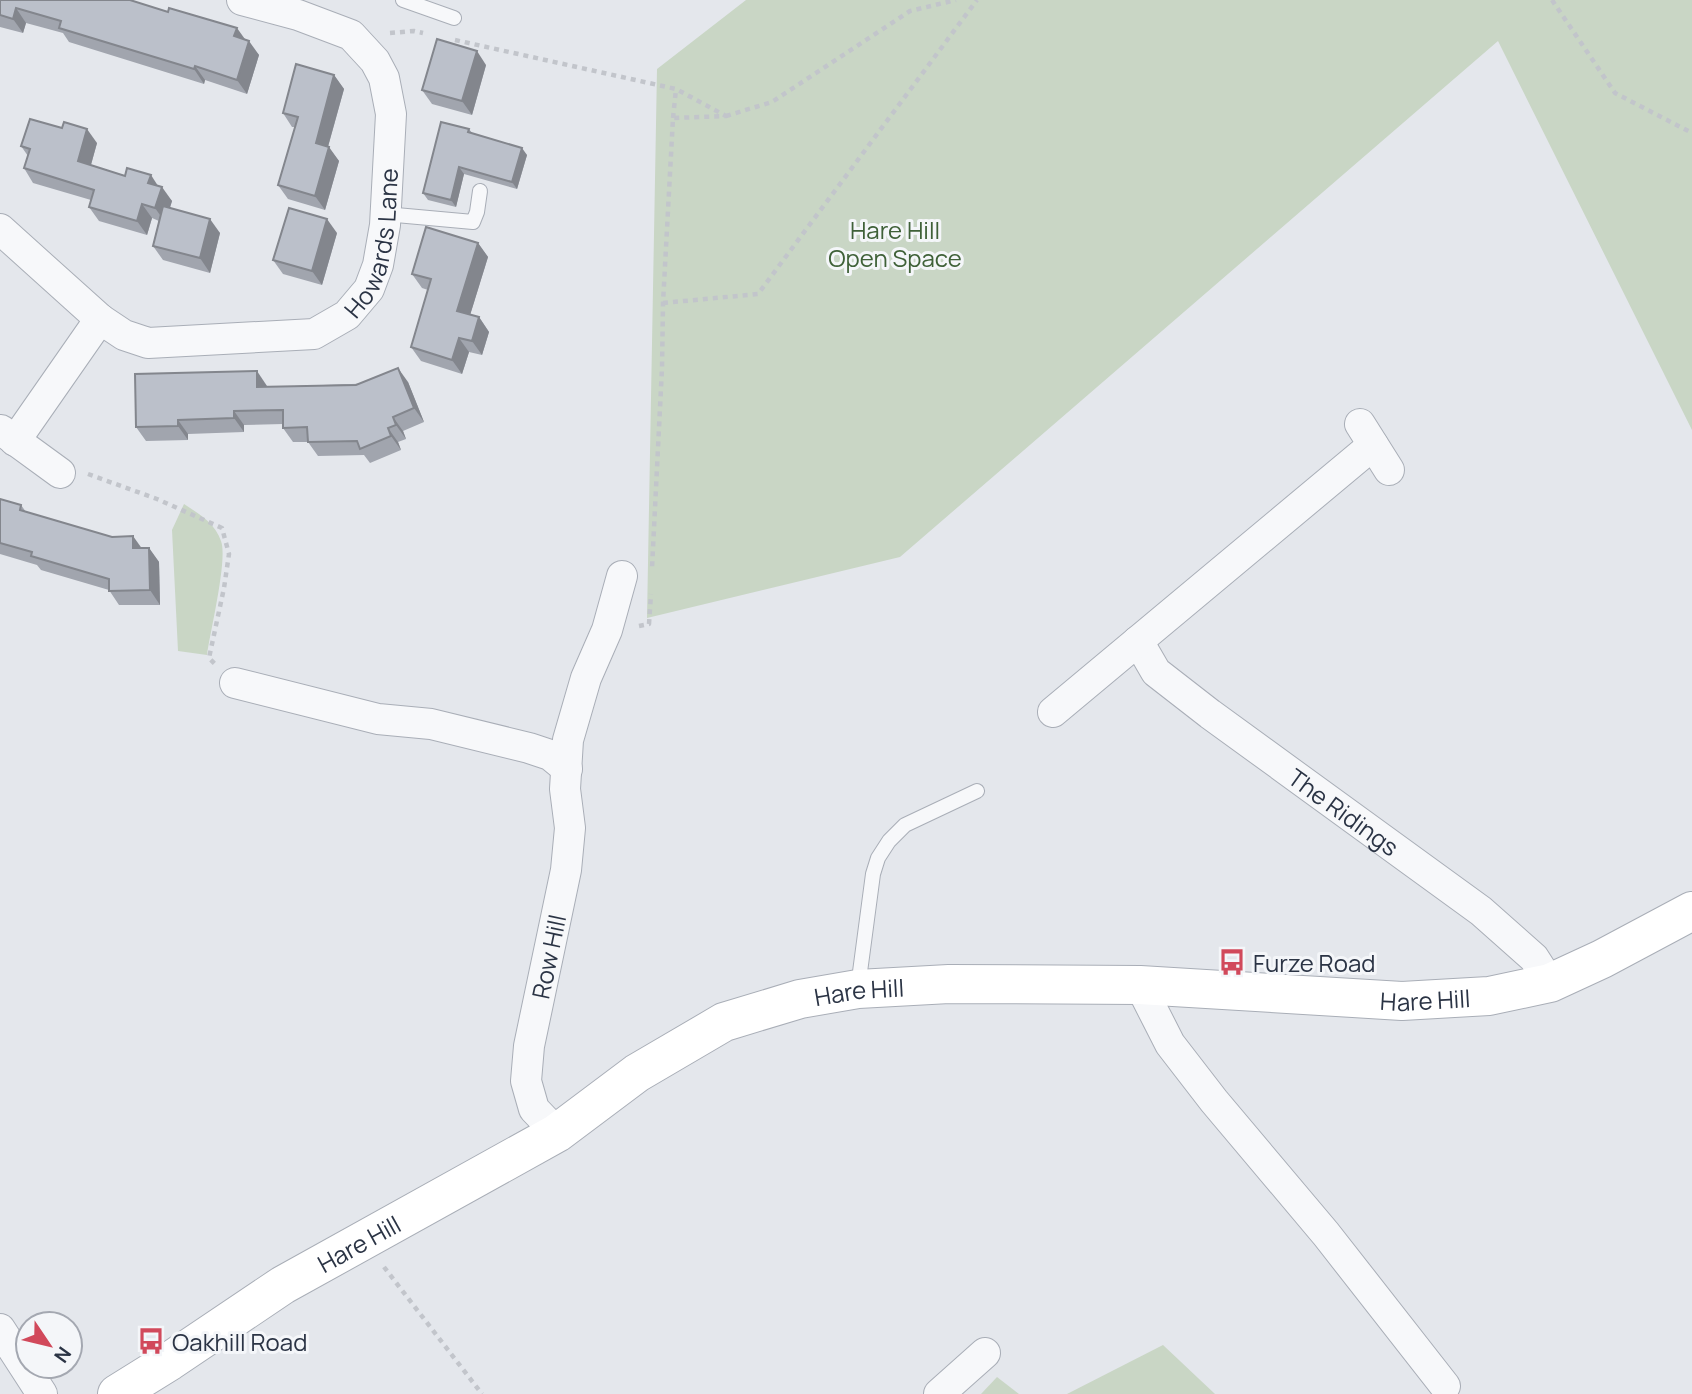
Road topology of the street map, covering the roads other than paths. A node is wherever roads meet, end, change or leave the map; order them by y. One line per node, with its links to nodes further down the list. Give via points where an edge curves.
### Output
1 (242, 0): 5 (street, Howards Lane, via 351,35 375,61 384,78 391,114)
2 (403, 0): 3 (lane)
3 (454, 18)
4 (480, 191): 5 (lane, via 473,222)
5 (385, 214): 7 (street, Howards Lane, via 379,265 369,289 346,315 314,334 148,343 124,335)
6 (0, 229): 7 (street, Howards Lane)
7 (100, 319): 8 (street)
8 (8, 435): 10 (street)
9 (1390, 470): 12 (street, via 1367,434)
10 (60, 473)
11 (622, 576): 15 (street, Row Hill, via 568,740)
12 (1138, 641): 14 (street); 18 (street, The Ridings, via 1156,671 1481,911 1534,958)
13 (235, 683): 15 (street, via 378,719 431,724 529,748 550,755)
14 (1053, 712)
15 (566, 769): 21 (street, Row Hill, via 570,828 566,870 529,1046 526,1081 534,1109)
16 (977, 791): 20 (lane, via 905,825 878,858)
17 (1692, 911): 18 (street, Hare Hill)
18 (1550, 982): 19 (street, Hare Hill, via 1489,996 1402,1001)
19 (1140, 985): 20 (street, Hare Hill, via 949,984); 24 (street, via 1177,1054)
20 (858, 989): 21 (street, Hare Hill, via 800,999 724,1022 637,1073)
21 (556, 1133): 26 (street, Hare Hill, via 283,1285)
22 (0, 1329): 25 (street)
23 (985, 1353): 27 (street)
24 (1445, 1385)
25 (42, 1394)
26 (117, 1394)
27 (939, 1394)

